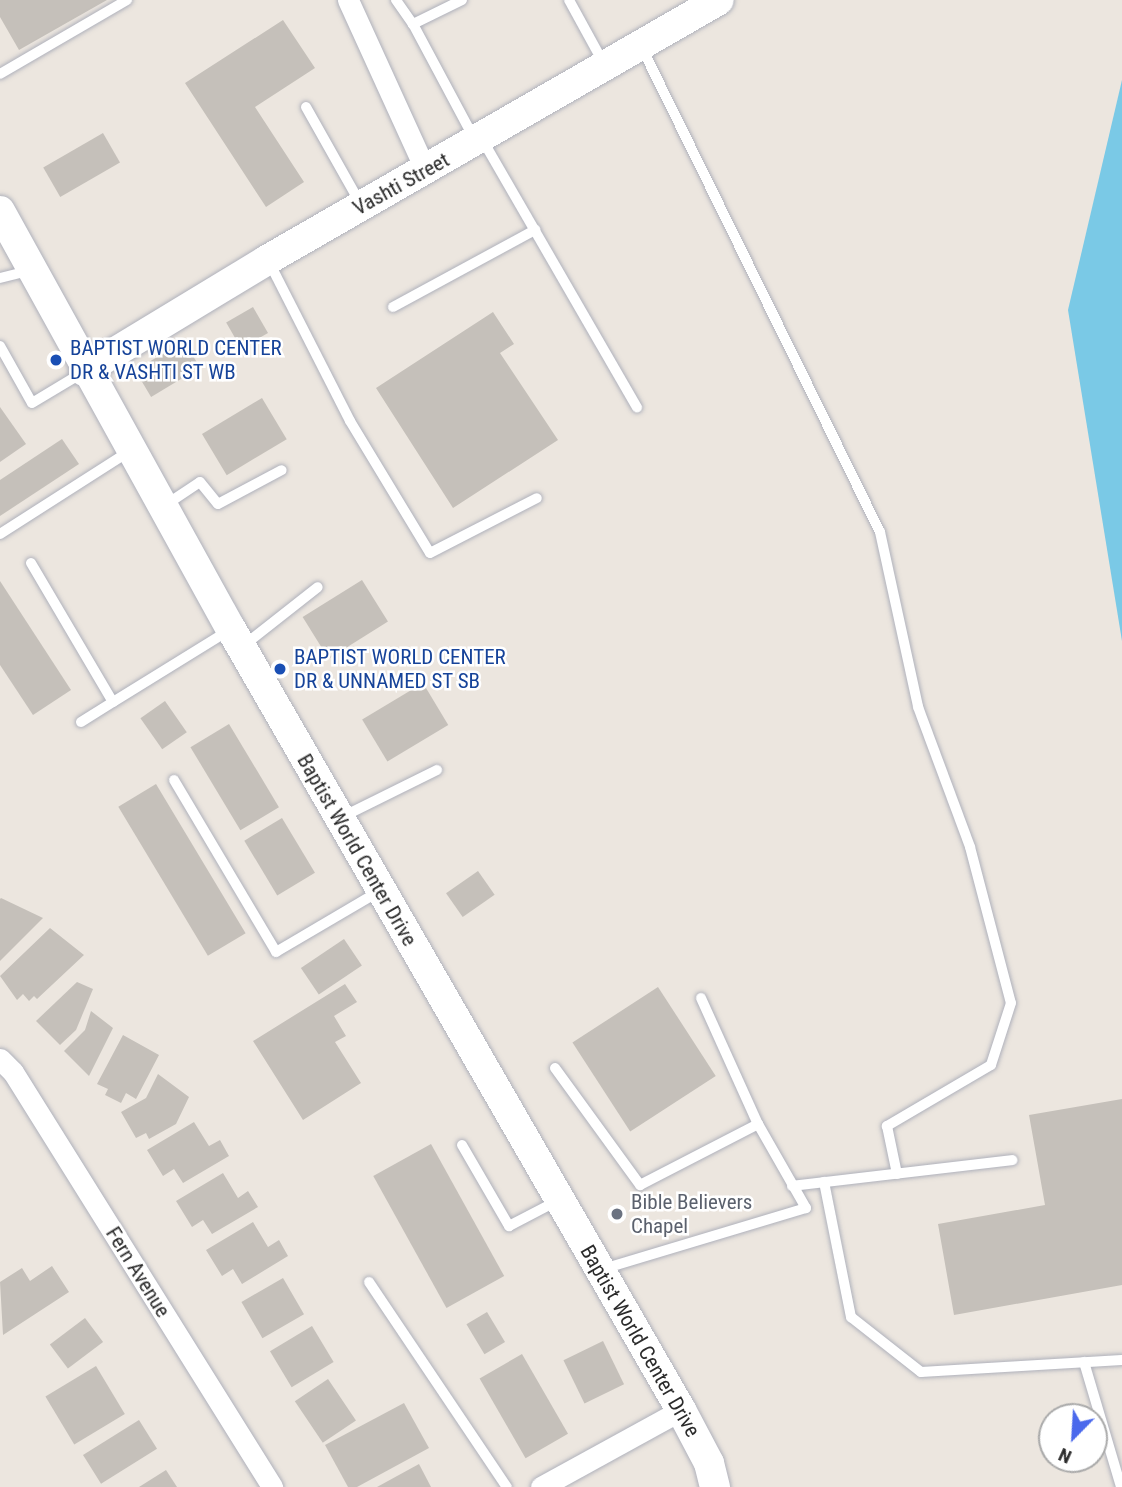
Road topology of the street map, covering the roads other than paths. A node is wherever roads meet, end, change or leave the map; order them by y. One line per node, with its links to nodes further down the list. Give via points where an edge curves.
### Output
1 (127, 0): 10 (lane)
2 (348, 0): 13 (street)
3 (396, 0): 7 (lane)
4 (462, 0): 7 (lane)
5 (569, 0): 9 (lane)
6 (719, 0): 8 (street, Vashti Street)
7 (413, 24): 12 (lane)
8 (640, 46): 9 (street, Vashti Street); 44 (lane, via 880,531 918,706 970,847 1011,1003 991,1065 887,1126)
9 (605, 66): 12 (street, Vashti Street)
10 (0, 74)
11 (306, 107): 14 (lane)
12 (479, 140): 13 (street, Vashti Street); 16 (lane)
13 (425, 169): 14 (street, Vashti Street)
14 (362, 205): 17 (street, Vashti Street)
15 (2, 224): 18 (street, Baptist World Center Drive)
16 (535, 230): 20 (lane); 23 (lane)
17 (267, 260): 22 (street, Vashti Street); 26 (lane, via 350,421 430,553)
18 (31, 270): 19 (lane); 22 (street, Baptist World Center Drive)
19 (0, 278)
20 (393, 307)
21 (0, 346): 22 (lane, via 32,403)
22 (84, 371): 24 (street, Baptist World Center Drive)
23 (636, 407)
24 (130, 451): 27 (street, Baptist World Center Drive); 28 (lane)
25 (282, 470): 27 (lane, via 218,504 200,482)
26 (537, 498)
27 (162, 508): 31 (street, Baptist World Center Drive)
28 (0, 534)
29 (31, 563): 32 (lane)
30 (318, 587): 31 (lane)
31 (236, 638): 32 (lane); 36 (street, Baptist World Center Drive)
32 (113, 702): 33 (lane)
33 (81, 722)
34 (437, 770): 36 (lane)
35 (174, 780): 37 (lane, via 276,952)
36 (339, 819): 37 (street, Baptist World Center Drive)
37 (381, 890): 47 (street, Baptist World Center Drive)
38 (701, 998): 41 (lane)
39 (0, 1059): 53 (street, Fern Avenue, via 13,1072)
40 (555, 1069): 41 (lane, via 640,1185)
41 (758, 1124): 46 (lane)
42 (462, 1145): 47 (lane, via 509,1226)
43 (1012, 1160): 44 (lane)
44 (897, 1174): 45 (lane)
45 (824, 1182): 46 (lane); 51 (lane, via 851,1317 921,1372)
46 (792, 1186): 48 (lane, via 806,1208)
47 (559, 1200): 48 (street, Baptist World Center Drive)
48 (600, 1270): 52 (street, Baptist World Center Drive)
49 (369, 1283): 54 (lane)
50 (1122, 1360): 51 (lane)
51 (1084, 1362): 57 (lane)
52 (681, 1410): 55 (street); 56 (street, Baptist World Center Drive, via 709,1463)
53 (272, 1487)
54 (508, 1487)
55 (541, 1487)
56 (715, 1487)
57 (1121, 1487)

